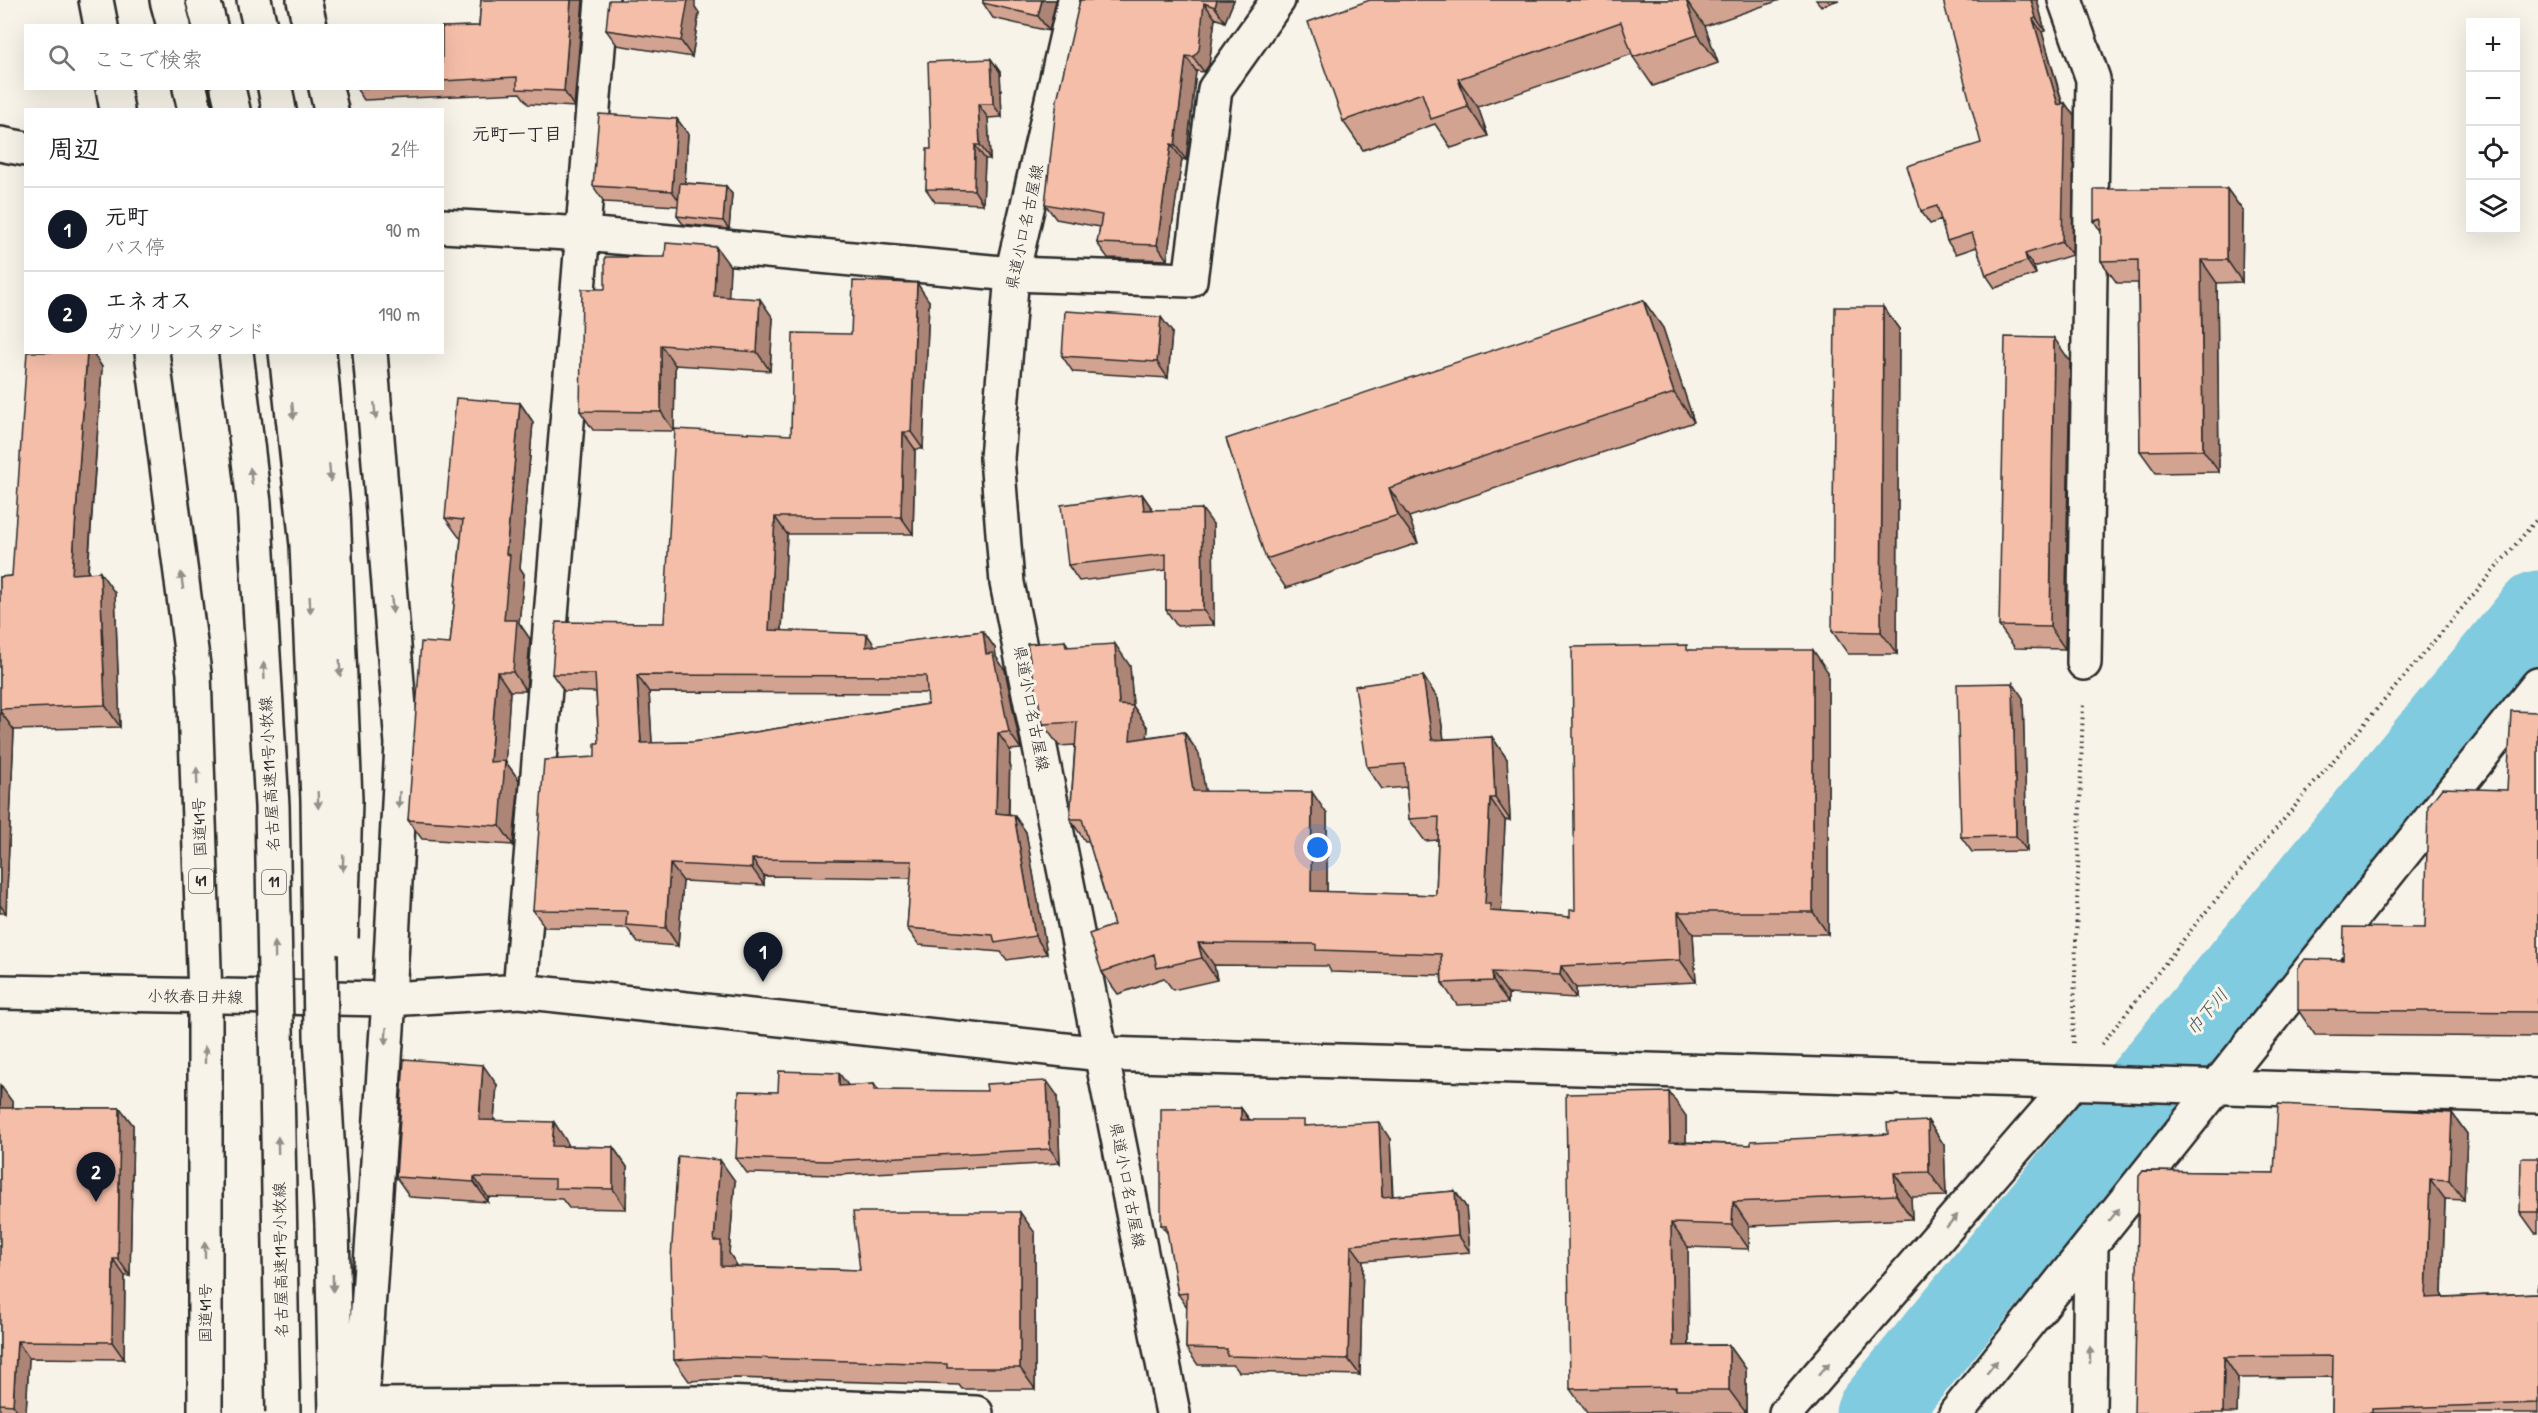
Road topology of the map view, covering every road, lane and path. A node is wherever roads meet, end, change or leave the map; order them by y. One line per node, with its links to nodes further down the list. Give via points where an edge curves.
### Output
1 (96, 0): 10 (main road)
2 (167, 0): 11 (main road)
3 (203, 0): 12 (main road)
4 (254, 0): 13 (main road)
5 (304, 0): 14 (main road)
6 (602, 0): 28 (main road)
7 (1075, 0): 29 (main road, 県道小口名古屋線)
8 (1278, 0): 29 (main road, via 1215,89 1190,280)
9 (2066, 0): 36 (main road, via 2093,79)
10 (101, 24)
11 (173, 24)
12 (209, 24)
13 (260, 24)
14 (310, 24)
15 (113, 90): 20 (main road)
16 (190, 90): 21 (main road)
17 (228, 90): 22 (main road)
18 (275, 90): 23 (main road)
19 (326, 90): 24 (main road)
20 (117, 108)
21 (195, 108)
22 (233, 108)
23 (279, 108)
24 (331, 108)
25 (0, 144): 26 (main road)
26 (24, 149)
27 (444, 226): 28 (main road)
28 (585, 234): 29 (main road); 38 (main road)
29 (1012, 274): 42 (main road, 県道小口名古屋線, via 997,458 1007,583)
30 (152, 354): 40 (main road, 国道41号 / 41, one-way to 30, via 194,674)
31 (236, 354): 51 (main road, 名古屋高速11号小牧線 / 11, one-way to 31, bridge, via 272,806 254,503)
32 (286, 354): 46 (main road, one-way to 46, bridge, via 307,545 318,800 321,1036)
33 (319, 354): 46 (main road, one-way to 46, bridge, via 333,509 345,800)
34 (370, 354): 41 (main road, one-way to 41, via 402,744)
35 (2538, 518): 43 (path, via 2199,920)
36 (2084, 663): 43 (path)
37 (2538, 685): 44 (main road)
38 (520, 991): 41 (main road, 小牧春日井線); 42 (main road, 小牧春日井線)
39 (0, 992): 40 (main road, 小牧春日井線)
40 (205, 997): 41 (main road, 小牧春日井線); 50 (main road, 国道41号 / 41, one-way to 40)
41 (389, 999): 49 (main road, one-way to 49)
42 (1102, 1054): 43 (main road, 小牧春日井線); 53 (main road, 県道小口名古屋線)
43 (2072, 1083): 44 (main road, 小牧春日井線); 54 (main road, one-way to 43)
44 (2218, 1087): 45 (main road, 小牧春日井線); 47 (main road, one-way to 44)
45 (2538, 1096)
46 (332, 1224): 49 (main road, one-way to 49)
47 (2091, 1244): 55 (main road, one-way to 47); 56 (main road, one-way to 47)
48 (723, 1408): 49 (main road); 52 (main road)
49 (352, 1410)
50 (205, 1413)
51 (283, 1413)
52 (976, 1413)
53 (1173, 1413)
54 (1786, 1413)
55 (1956, 1413)
56 (2089, 1413)

